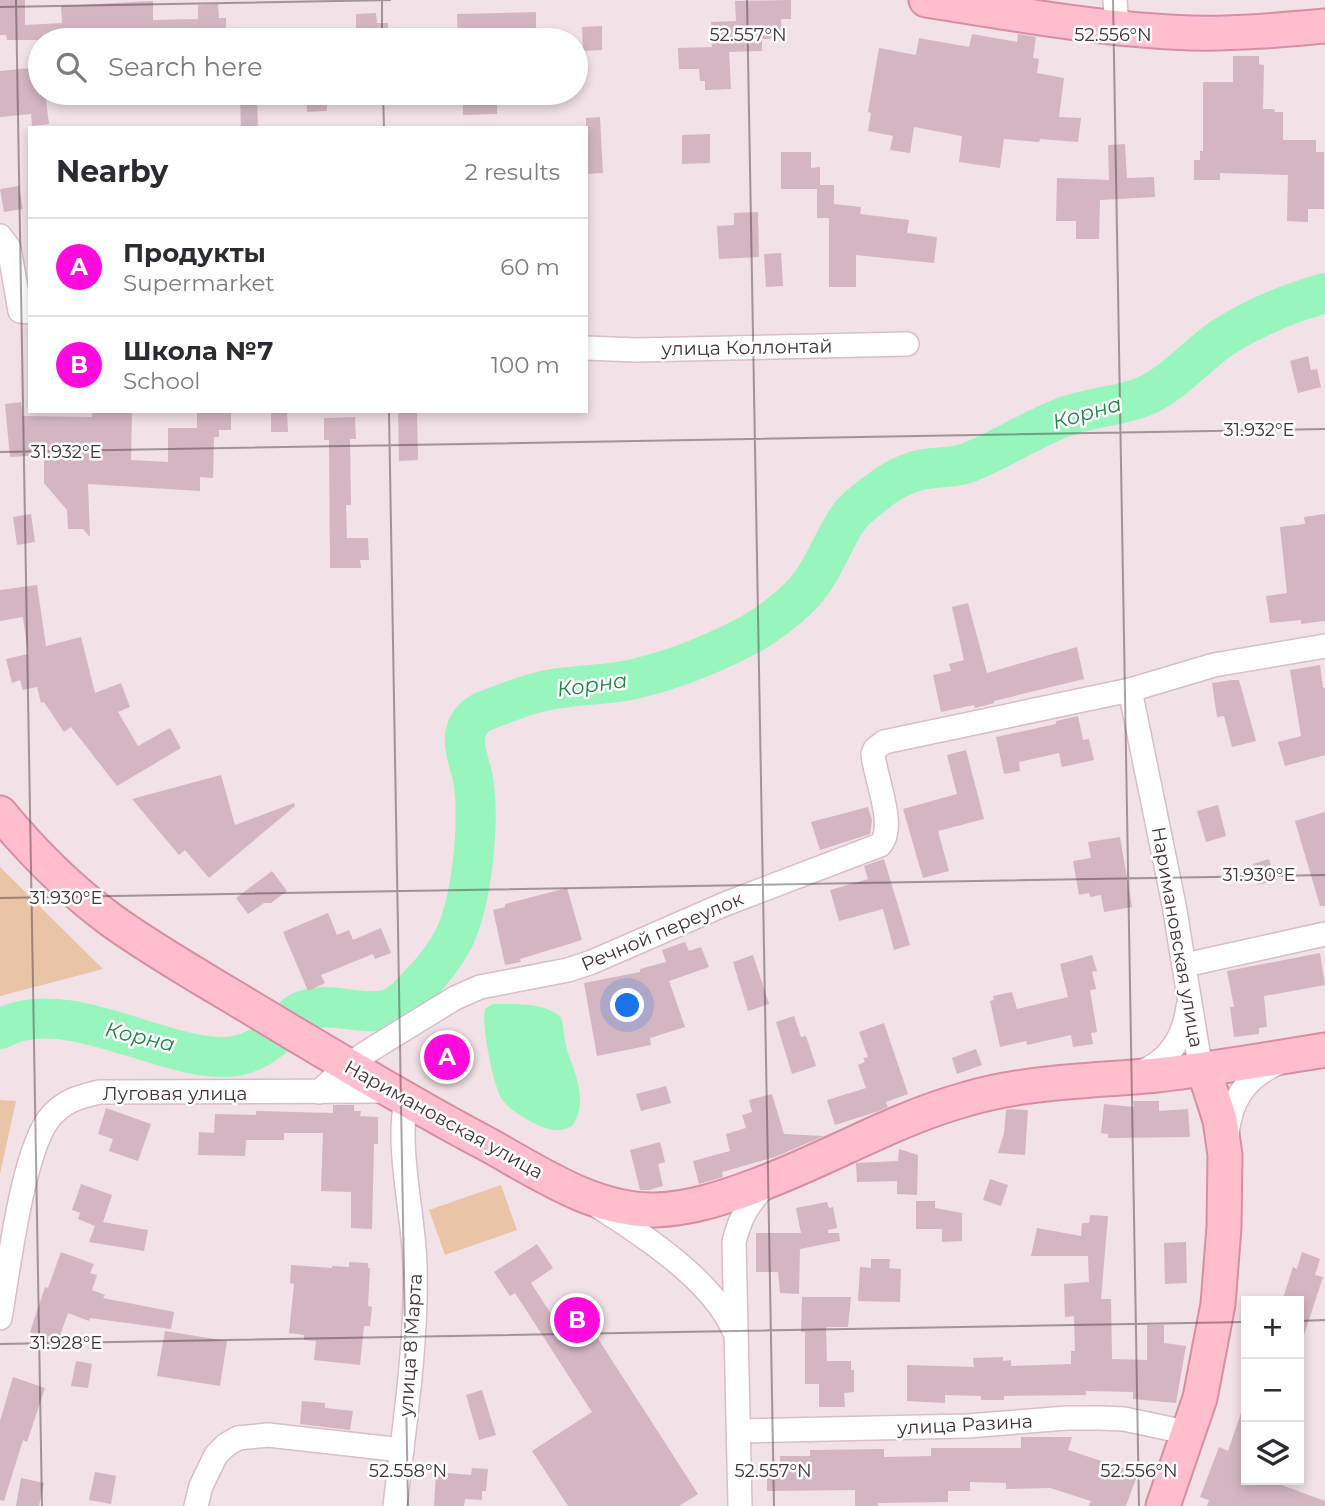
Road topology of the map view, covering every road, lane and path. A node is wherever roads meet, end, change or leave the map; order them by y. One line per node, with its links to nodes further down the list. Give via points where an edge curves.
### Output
1 (926, 0): 2 (street)
2 (974, 4): 3 (street)
3 (1116, 14): 4 (street, via 1204,33)
4 (1325, 26)
5 (0, 236): 6 (street, via 9,247 20,312)
6 (28, 312)
7 (907, 344): 8 (street, улица Коллонтай)
8 (588, 348)
9 (1325, 646): 10 (street, via 1214,665)
10 (1130, 690): 13 (street, Наримановская улица); 16 (street, Речной переулок, via 884,742 873,754 887,824 880,845 735,900 592,962 480,987)
11 (0, 813): 16 (street, Наримановская улица, via 32,851 110,919)
12 (1325, 934): 13 (street)
13 (1185, 965): 14 (street, Наримановская улица)
14 (1189, 994): 17 (street, Наримановская улица); 18 (street, via 1184,1026 1168,1056)
15 (1310, 1052): 17 (street); 21 (street, via 1259,1072 1240,1092 1228,1120)
16 (347, 1066): 19 (street); 20 (street, Наримановская улица)
17 (1204, 1070): 18 (street, Наримановская улица); 21 (street, via 1220,1120)
18 (1127, 1077): 22 (street, Наримановская улица, via 1010,1089 964,1099)
19 (319, 1093): 20 (street, Луговая улица); 24 (street, Луговая улица, via 99,1092 70,1099 50,1117 35,1143)
20 (398, 1096): 23 (street, Наримановская улица); 28 (street, улица 8 Марта, via 414,1244 415,1305)
21 (1225, 1155): 27 (street, via 1218,1304)
22 (770, 1180): 23 (street, Наримановская улица, via 700,1204 655,1210 613,1205); 25 (street, Наримановская улица, via 746,1206 734,1242)
23 (576, 1192): 25 (street, Наримановская улица, via 673,1259 719,1305)
24 (0, 1318)
25 (736, 1335): 26 (street, Наримановская улица)
26 (739, 1431): 27 (street, улица Разина, via 967,1426 1078,1418 1124,1419); 31 (street, Наримановская улица)
27 (1190, 1433): 32 (street)
28 (402, 1450): 29 (street, via 268,1435 238,1438 216,1455); 30 (street, улица 8 Марта)
29 (196, 1506)
30 (396, 1506)
31 (740, 1506)
32 (1163, 1506)

